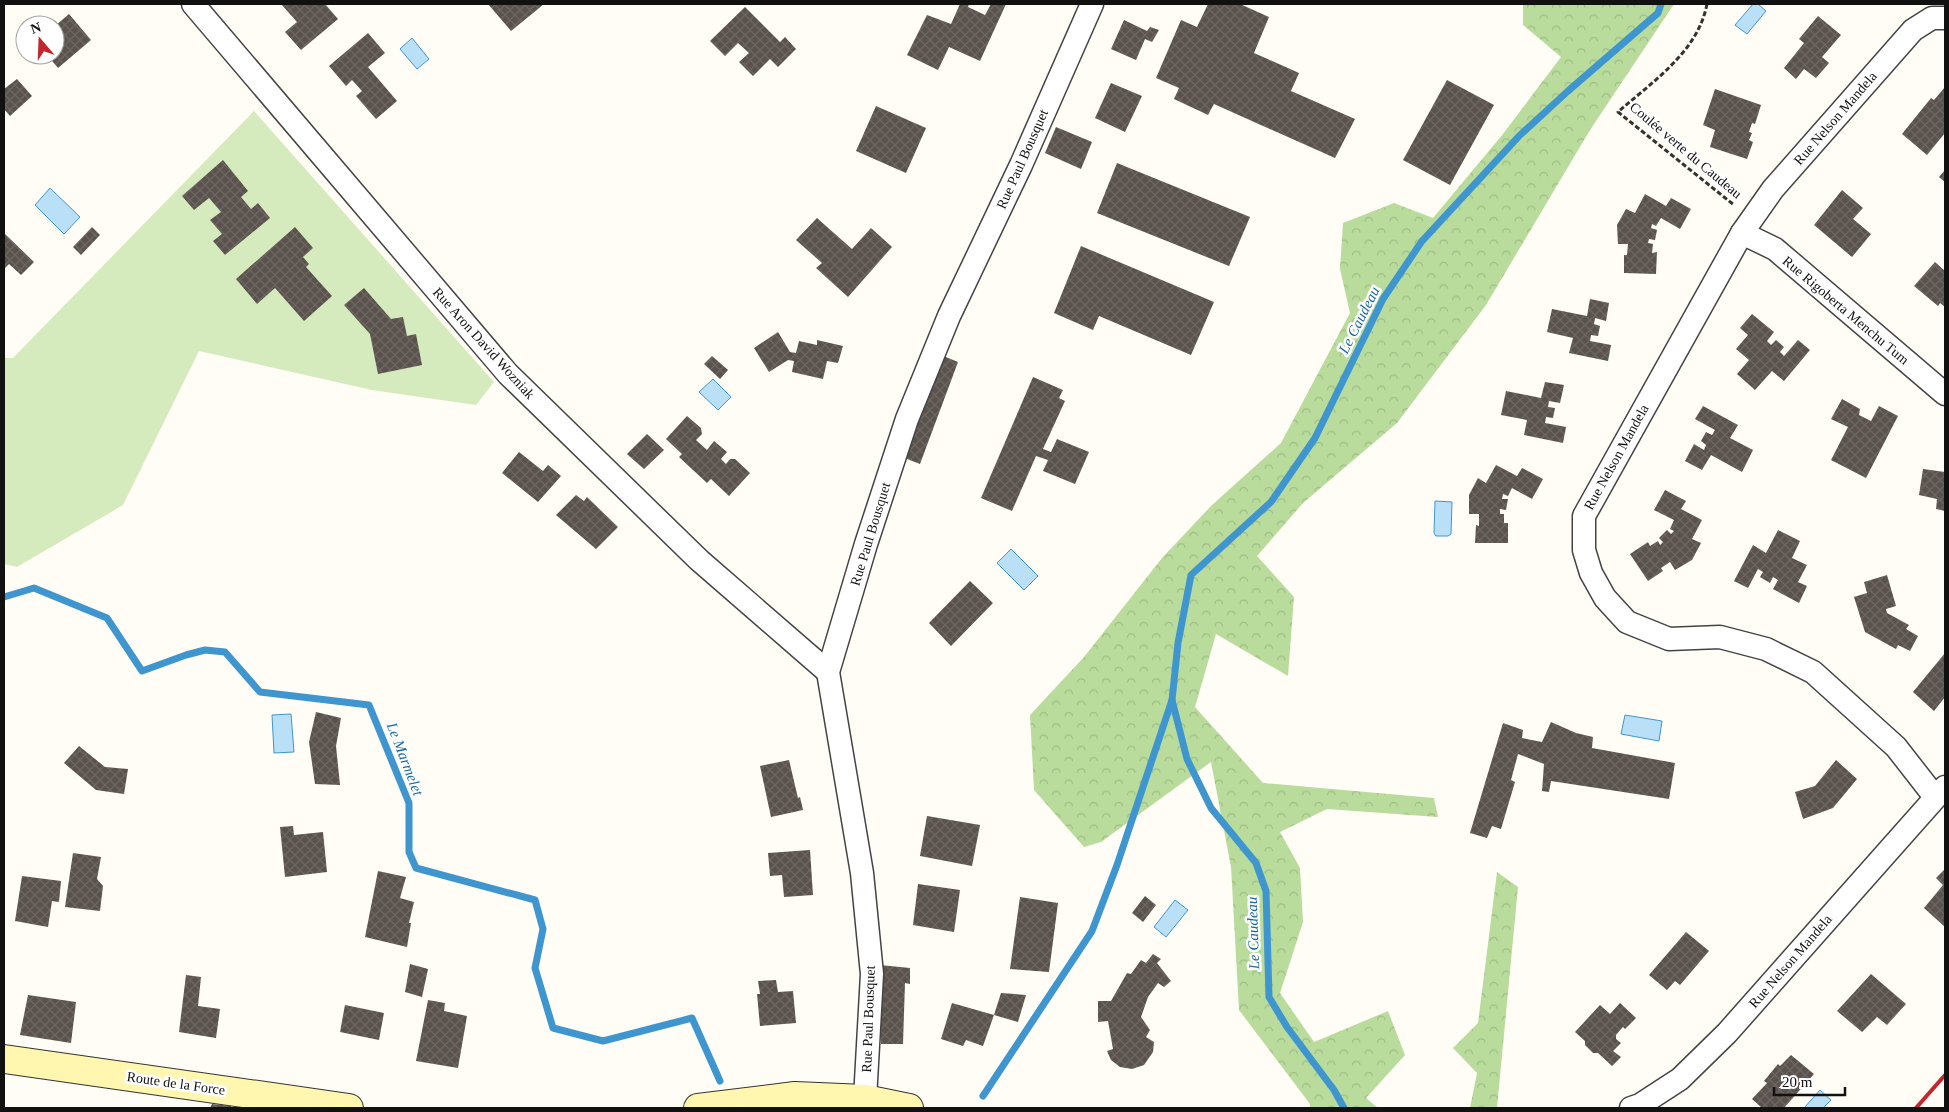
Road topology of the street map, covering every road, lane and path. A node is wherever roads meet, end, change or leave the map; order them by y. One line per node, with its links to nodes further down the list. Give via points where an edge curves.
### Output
1 (193, 4): 7 (street, Rue Aron David Wozniak, via 508,374 699,560)
2 (1092, 4): 7 (street, Rue Paul Bousquet, via 1021,165 949,316 907,419)
3 (1706, 4): 5 (path, Coulée verte du Caudeau, via 1691,43 1618,112)
4 (1945, 18): 5 (street, Rue Nelson Mandela, via 1932,18 1913,30 1773,189)
5 (1747, 226): 6 (street, Rue Rigoberta Menchu Tum); 8 (street, Rue Nelson Mandela, via 1584,516 1584,550 1591,572 1605,598 1627,622 1669,639 1720,637 1766,649 1813,672)
6 (1945, 394)
7 (828, 672): 10 (street, Rue Paul Bousquet, via 862,873 872,974)
8 (1940, 792): 14 (street, Rue Nelson Mandela, via 1727,1033 1680,1079)
9 (4, 1059): 11 (street, Route de la Force)
10 (865, 1099): 12 (street, via 795,1096); 13 (street)
11 (349, 1108)
12 (698, 1108)
13 (909, 1108)
14 (1630, 1108)

